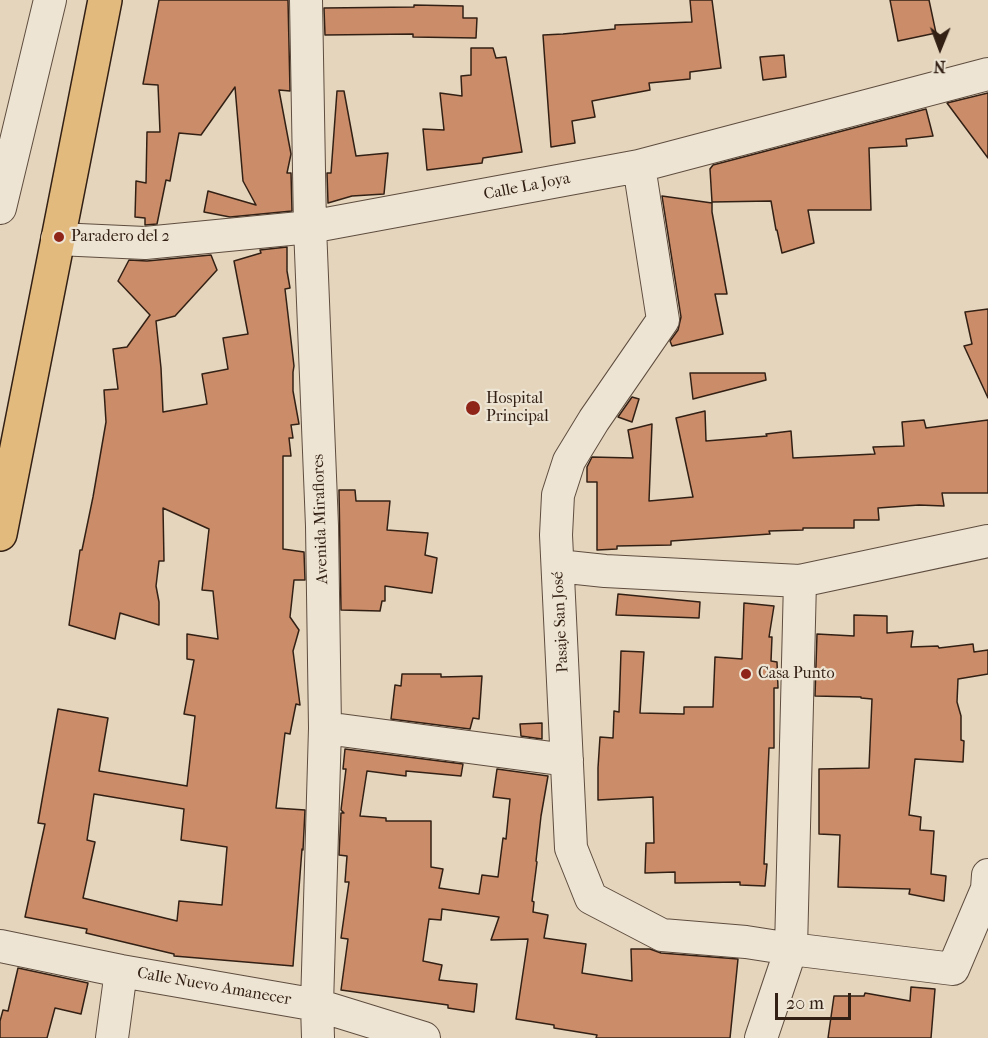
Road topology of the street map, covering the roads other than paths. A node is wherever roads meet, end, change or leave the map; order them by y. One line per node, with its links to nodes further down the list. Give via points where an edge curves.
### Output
1 (50, 0): 6 (street)
2 (105, 0): 8 (highway)
3 (306, 0): 7 (street, Avenida Miraflores)
4 (988, 74): 5 (street, Calle La Joya)
5 (639, 166): 7 (street, Calle La Joya); 11 (street, Pasaje San José, via 663,320 569,461 558,495)
6 (0, 208)
7 (310, 227): 8 (street, Calle La Joya, via 145,243); 13 (street, Avenida Miraflores, via 322,526)
8 (57, 240): 9 (highway)
9 (0, 534)
10 (988, 541): 12 (street)
11 (558, 566): 12 (street); 14 (street, Pasaje San José)
12 (800, 581): 17 (street)
13 (325, 728): 14 (street); 19 (street, Avenida Miraflores)
14 (567, 760): 17 (street, Pasaje San José, via 571,849 591,898 662,934)
15 (988, 875): 17 (street, Pasaje San José, via 987,890 952,969)
16 (0, 946): 18 (street, Calle Nuevo Amanecer)
17 (791, 949): 23 (street)
18 (121, 971): 19 (street, Calle Nuevo Amanecer); 20 (street)
19 (317, 1005): 21 (street, Avenida Miraflores); 22 (street, Calle Nuevo Amanecer)
20 (112, 1038)
21 (318, 1038)
22 (424, 1038)
23 (760, 1038)

